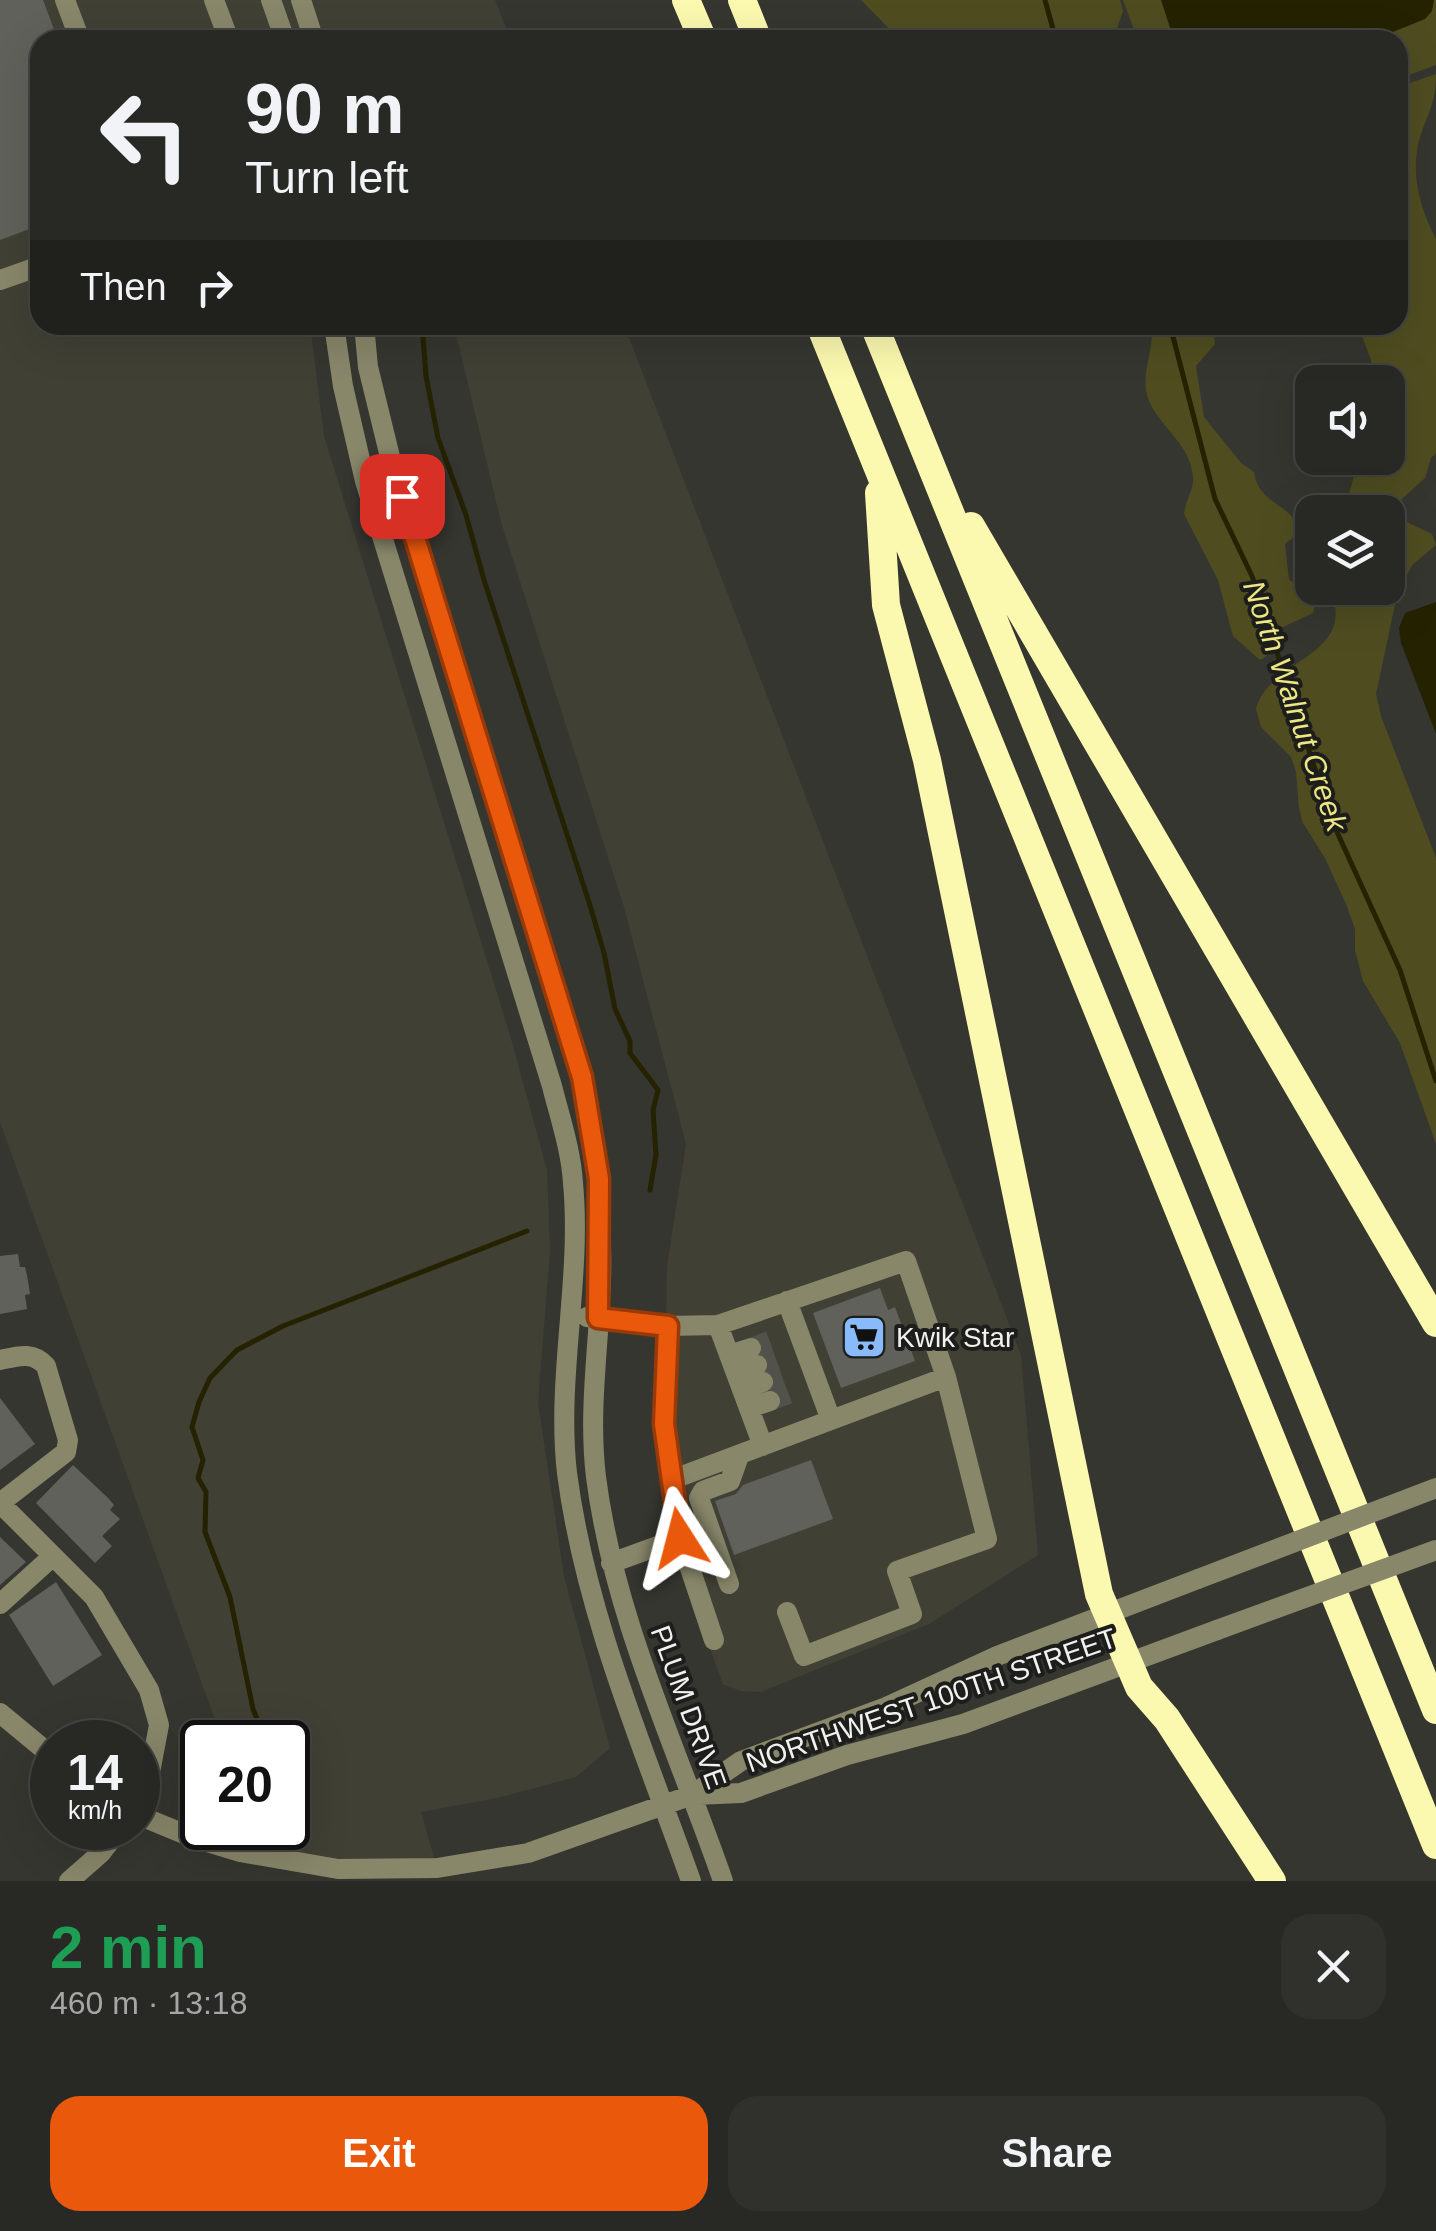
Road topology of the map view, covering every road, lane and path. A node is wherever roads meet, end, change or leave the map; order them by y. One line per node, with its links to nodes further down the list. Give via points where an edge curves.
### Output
1 (66, 0): 7 (street)
2 (214, 0): 8 (street)
3 (271, 0): 9 (street)
4 (300, 0): 10 (street)
5 (686, 0): 11 (highway)
6 (742, 0): 12 (highway)
7 (76, 30)
8 (224, 30)
9 (281, 30)
10 (310, 30)
11 (699, 30)
12 (754, 30)
13 (30, 270): 14 (street)
14 (0, 280)
15 (335, 335): 22 (street, PLUM DRIVE, via 364,482)
16 (366, 335): 21 (street, PLUM DRIVE, via 378,417)
17 (824, 335): 20 (highway)
18 (878, 335): 19 (highway)
19 (921, 439): 26 (highway); 47 (highway)
20 (877, 467): 44 (highway, via 886,604 927,760); 54 (highway)
21 (447, 646): 22 (street); 25 (street, PLUM DRIVE, via 582,1077 599,1179)
22 (420, 656): 24 (street, PLUM DRIVE, via 564,1134 574,1182)
23 (787, 1301): 27 (street); 30 (street, via 906,1261); 31 (street, via 797,1361)
24 (570, 1315): 25 (street); 52 (street, PLUM DRIVE, via 567,1469 579,1548)
25 (598, 1318): 28 (street); 40 (street, PLUM DRIVE, via 594,1448)
26 (1436, 1324)
27 (718, 1325): 28 (street); 32 (street, via 749,1378)
28 (668, 1326): 34 (street, via 664,1424)
29 (0, 1360): 36 (street, via 40,1358 68,1440 66,1452)
30 (946, 1377): 31 (street); 43 (street, via 987,1539 898,1571 912,1614 804,1656)
31 (830, 1420): 32 (street)
32 (762, 1446): 33 (street)
33 (738, 1456): 34 (street); 41 (street, via 730,1481 699,1498)
34 (671, 1480): 37 (street)
35 (1436, 1488): 44 (street, NORTHWEST 100TH STREET, bridge)
36 (0, 1503): 39 (street)
37 (680, 1538): 40 (street); 45 (street)
38 (1436, 1550): 46 (street, NORTHWEST 100TH STREET, bridge)
39 (53, 1556): 42 (street); 49 (street, via 94,1597 149,1690)
40 (611, 1563): 51 (street, PLUM DRIVE)
41 (729, 1584)
42 (0, 1604)
43 (787, 1612)
44 (1107, 1614): 46 (highway); 51 (street, NORTHWEST 100TH STREET, via 741,1762)
45 (714, 1640)
46 (1128, 1662): 51 (street, NORTHWEST 100TH STREET, via 963,1724 741,1793); 60 (highway)
47 (1436, 1710)
48 (0, 1713): 50 (street)
49 (157, 1720)
50 (30, 1740)
51 (692, 1795): 52 (street); 59 (street, PLUM DRIVE)
52 (665, 1804): 56 (street); 58 (street, PLUM DRIVE)
53 (160, 1824): 56 (street, via 287,1862)
54 (1436, 1845)
55 (104, 1850): 57 (street)
56 (456, 1873)
57 (69, 1881)
58 (692, 1881)
59 (723, 1881)
60 (1272, 1881)

